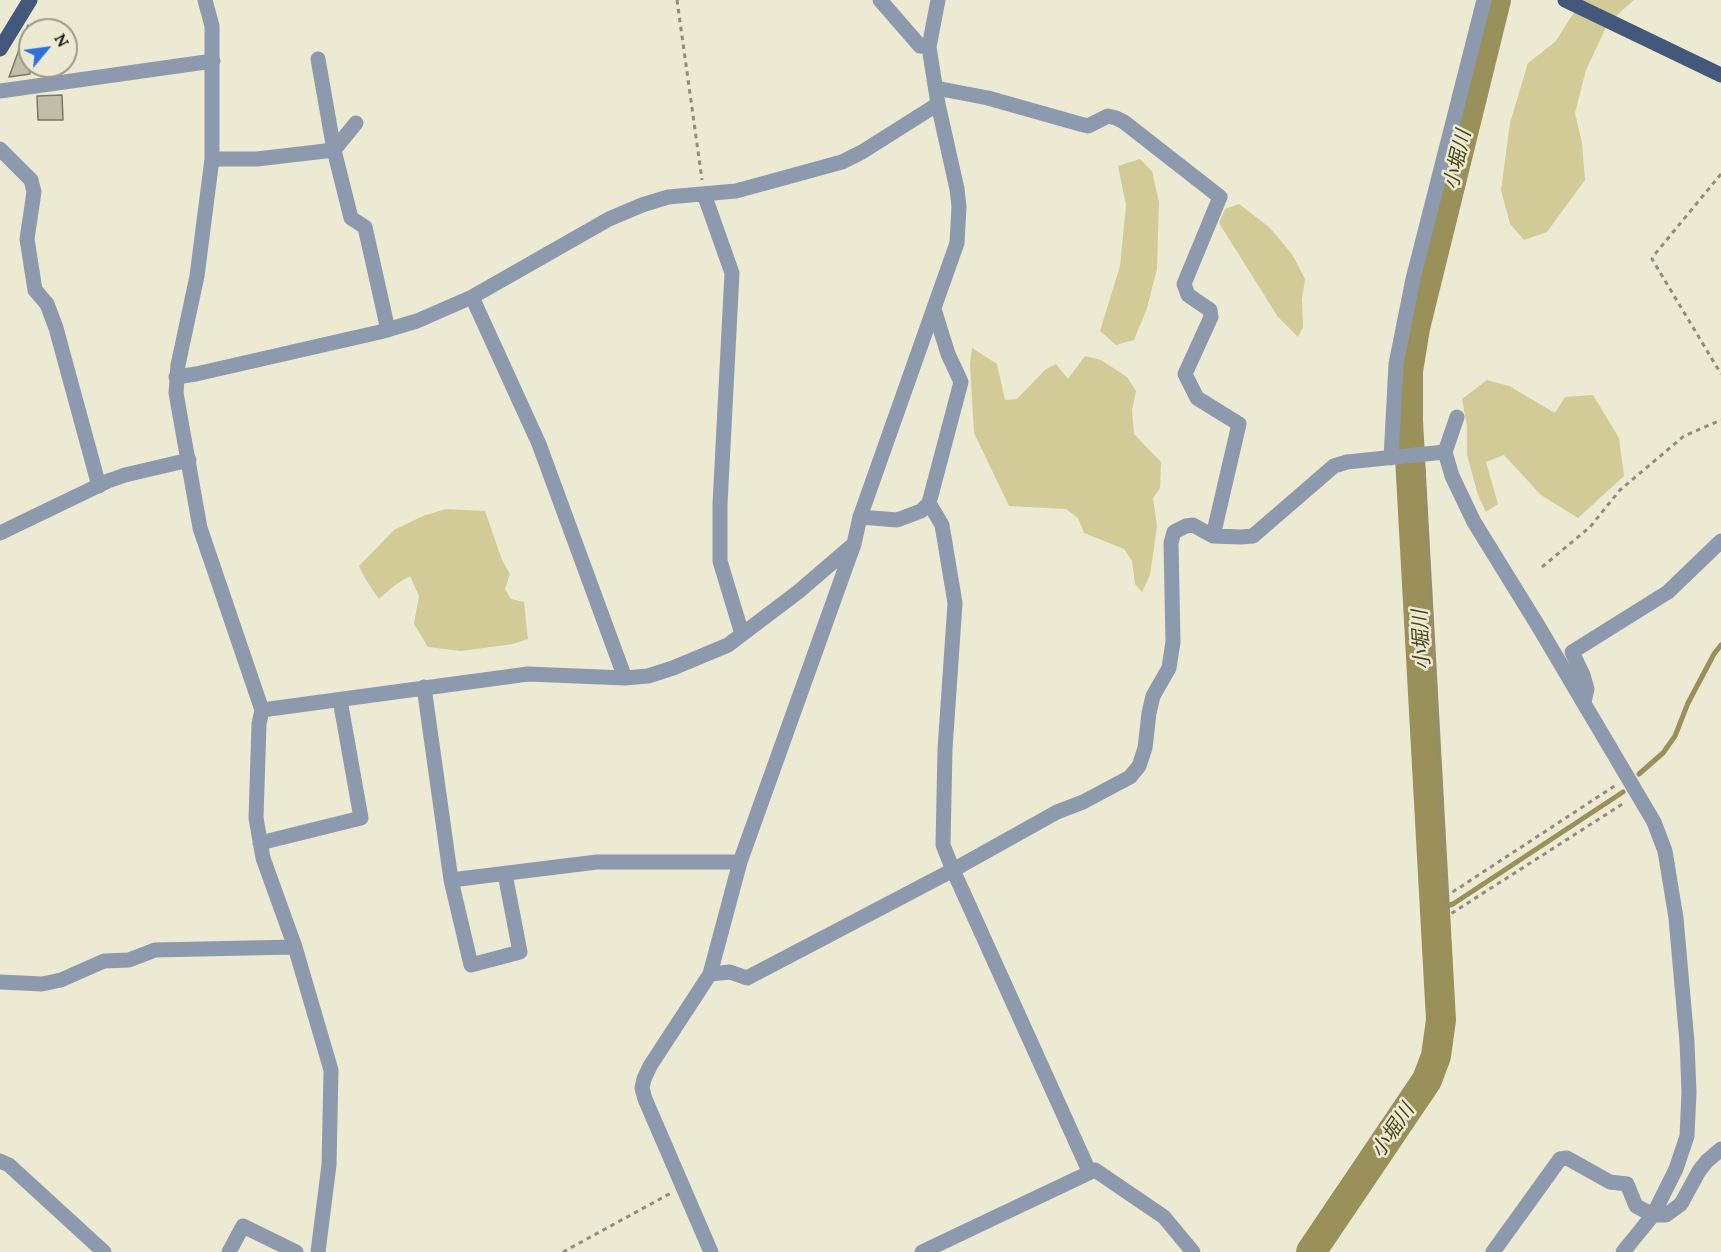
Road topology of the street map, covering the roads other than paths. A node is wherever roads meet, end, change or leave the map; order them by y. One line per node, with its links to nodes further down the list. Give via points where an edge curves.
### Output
1 (30, 0): 8 (main road)
2 (206, 0): 10 (street)
3 (880, 0): 7 (street, via 920,46)
4 (938, 0): 7 (street)
5 (1484, 0): 26 (street, via 1398,353)
6 (1565, 0): 11 (main road)
7 (929, 47): 12 (street)
8 (0, 49)
9 (318, 59): 17 (street)
10 (213, 61): 13 (street); 18 (street)
11 (1721, 75)
12 (936, 88): 14 (street); 32 (street, via 1088,126 1108,116 1116,118 1220,197 1184,284 1188,295 1210,310 1211,316 1185,374 1197,398 1239,424)
13 (0, 91)
14 (938, 104): 19 (street, via 842,162 736,190); 21 (street, via 957,189 959,216 957,243)
15 (356, 123): 17 (street)
16 (0, 149): 28 (street, via 31,180 34,192 27,239 34,290 47,304 56,328)
17 (334, 150): 18 (street, via 257,159); 22 (street, via 351,218 365,227)
18 (212, 159): 23 (street, via 197,276)
19 (704, 194): 20 (street, via 668,197 609,219); 35 (street, via 732,273 720,561)
20 (472, 297): 22 (street); 36 (street, via 539,444)
21 (934, 309): 29 (street, via 961,382); 30 (street)
22 (388, 330): 23 (street)
23 (176, 377): 27 (street)
24 (1457, 417): 25 (street)
25 (1445, 452): 26 (street); 39 (street, via 1474,522)
26 (1395, 458): 32 (street, via 1334,466 1253,536)
27 (189, 460): 28 (street, via 124,475); 40 (street, via 200,528)
28 (99, 486): 31 (street)
29 (928, 503): 30 (street, via 921,511 897,520); 43 (street, via 942,525 955,603 943,845)
30 (860, 517): 34 (street)
31 (0, 533)
32 (1213, 536): 43 (street, via 1193,525 1186,526 1174,532 1170,543 1173,642 1169,668 1153,696 1146,748 1131,777 1057,812)
33 (1721, 541): 39 (street, via 1668,592 1572,652 1587,689)
34 (854, 544): 35 (street); 42 (street)
35 (742, 634): 36 (street, via 728,645 673,668)
36 (625, 678): 37 (street, via 528,674)
37 (424, 687): 38 (street); 45 (street)
38 (340, 700): 40 (street); 41 (street, via 361,818)
39 (1584, 702): 52 (street, via 1654,822 1665,851 1676,918 1687,1042 1687,1136)
40 (262, 710): 41 (street, via 256,818)
41 (260, 843): 46 (street)
42 (740, 862): 44 (street, via 597,862); 47 (street)
43 (953, 870): 47 (street, via 747,978 730,972); 51 (street)
44 (505, 874): 45 (street); 45 (street, via 520,952 471,965)
45 (451, 880)
46 (295, 947): 48 (street, via 155,950 129,960 104,961 61,981); 56 (street, via 332,1070 329,1165)
47 (710, 974): 57 (street, via 650,1066 642,1088)
48 (0, 982)
49 (1721, 1149): 52 (street, via 1699,1171 1681,1204 1666,1215)
50 (0, 1161): 53 (street)
51 (1089, 1171): 58 (street); 59 (street, via 1095,1170 1164,1217)
52 (1653, 1215): 60 (street, via 1636,1206 1628,1184 1610,1182 1567,1158 1560,1159); 61 (street)
53 (104, 1252)
54 (229, 1252): 55 (street, via 243,1226)
55 (296, 1252)
56 (318, 1252)
57 (711, 1252)
58 (922, 1252)
59 (1193, 1252)
60 (1493, 1252)
61 (1623, 1252)

